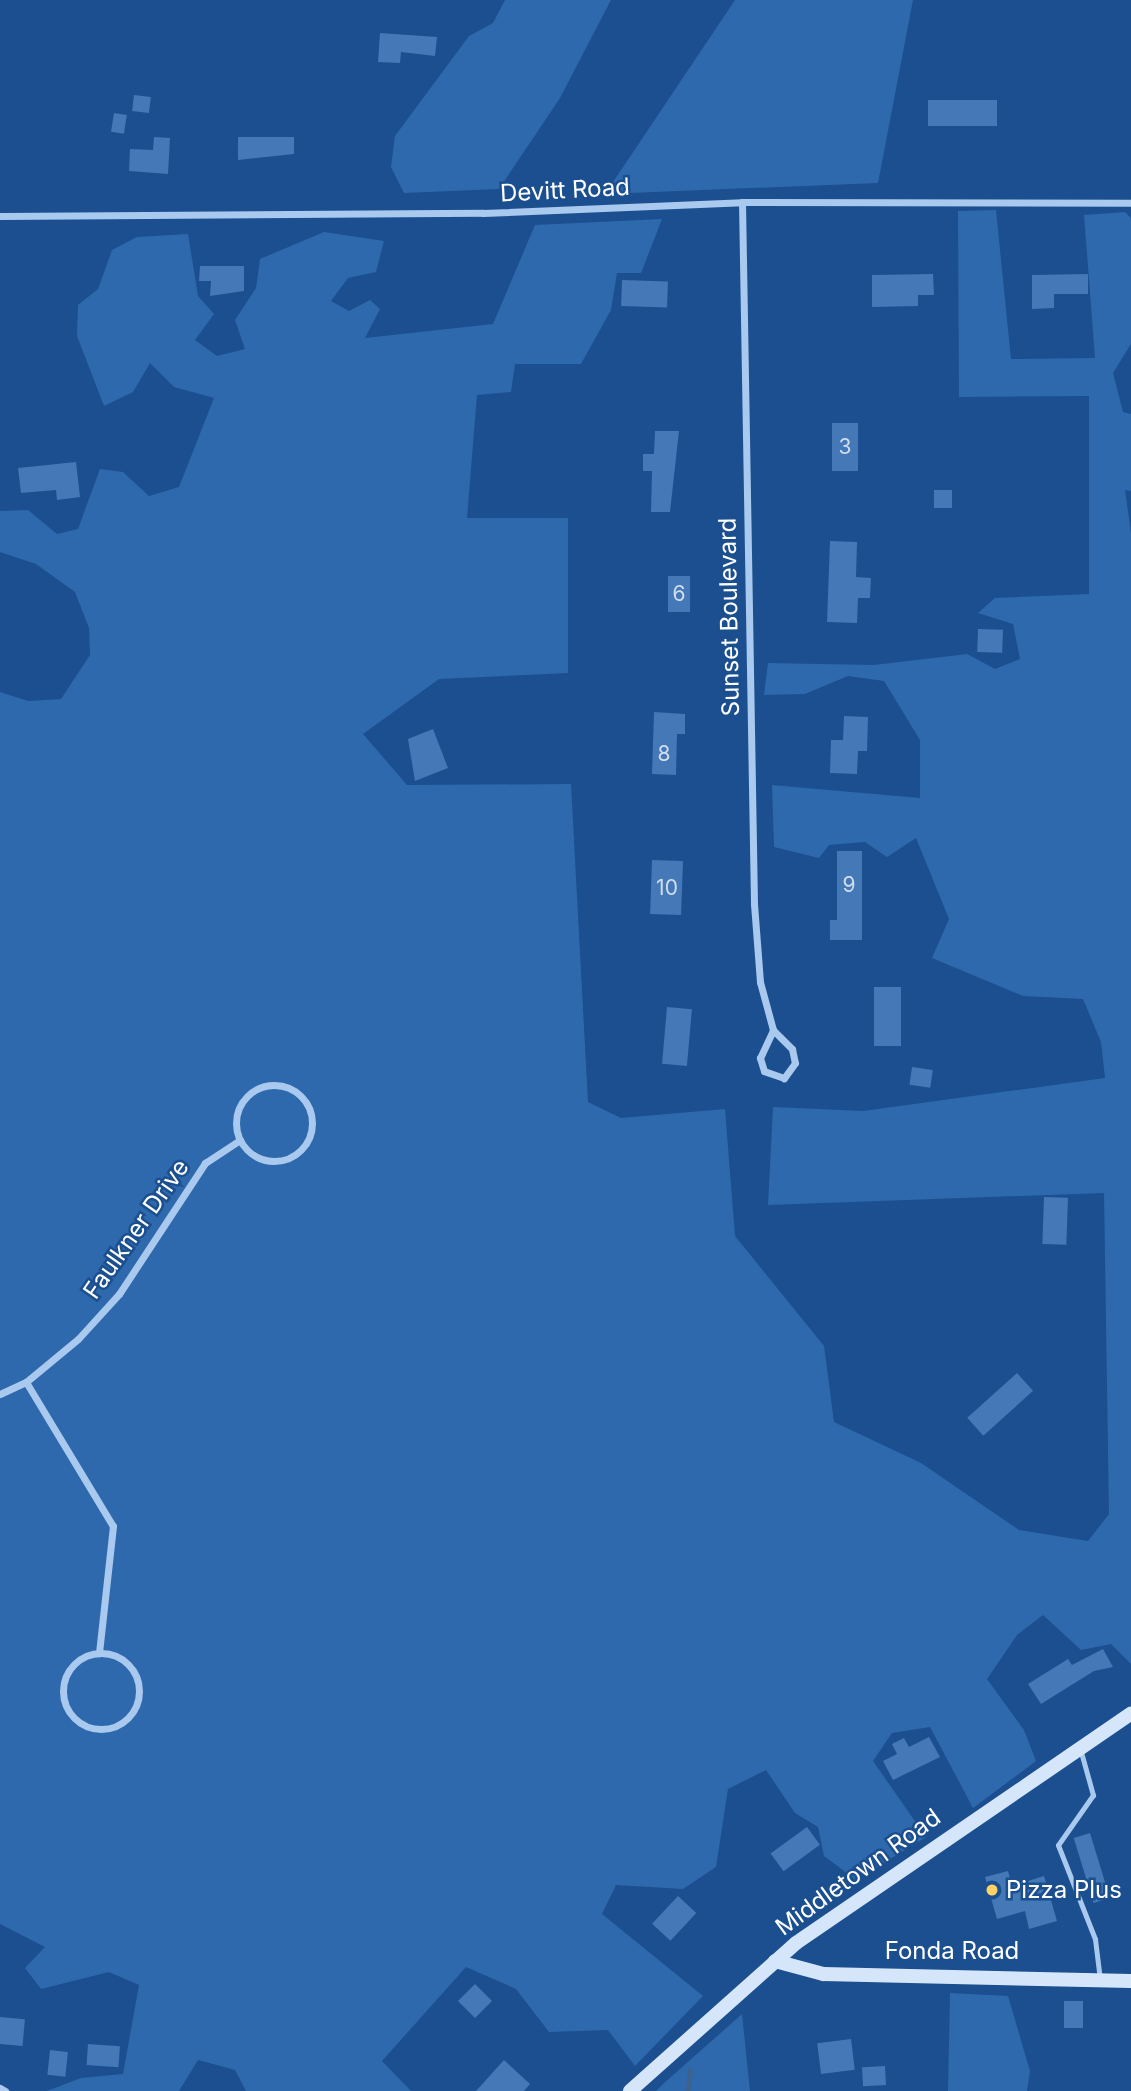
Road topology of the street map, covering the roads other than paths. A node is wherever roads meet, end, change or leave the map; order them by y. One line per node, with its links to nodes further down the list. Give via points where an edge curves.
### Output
1 (742, 202): 2 (street, Devitt Road); 3 (street, Devitt Road, via 483,213); 4 (street, Sunset Boulevard, via 754,904 760,982)
2 (1131, 203)
3 (0, 216)
4 (772, 1030): 4 (street, Sunset Boulevard, via 760,1058 764,1071 784,1078 795,1063 792,1049)
5 (240, 1140): 5 (street, via 237,1111 255,1089 284,1085 306,1102 312,1131 293,1156 263,1159); 6 (street, Faulkner Drive, via 205,1163 119,1294)
6 (26, 1382): 7 (street, Faulkner Drive); 8 (street, via 113,1526)
7 (0, 1394)
8 (99, 1653): 8 (street, via 70,1668 63,1696 78,1722 107,1729 133,1713 139,1683 123,1659)
9 (1131, 1714): 10 (street, Middletown Road)
10 (1079, 1748): 11 (street, Middletown Road, via 884,1878); 12 (lane, via 1093,1795 1058,1845 1095,1939)
11 (775, 1961): 12 (street, Fonda Road, via 823,1974); 16 (street, Middletown Road)
12 (1100, 1978): 13 (street, Fonda Road)
13 (1131, 1981)
14 (0, 2088): 15 (street)
15 (5, 2091)
16 (630, 2091)

